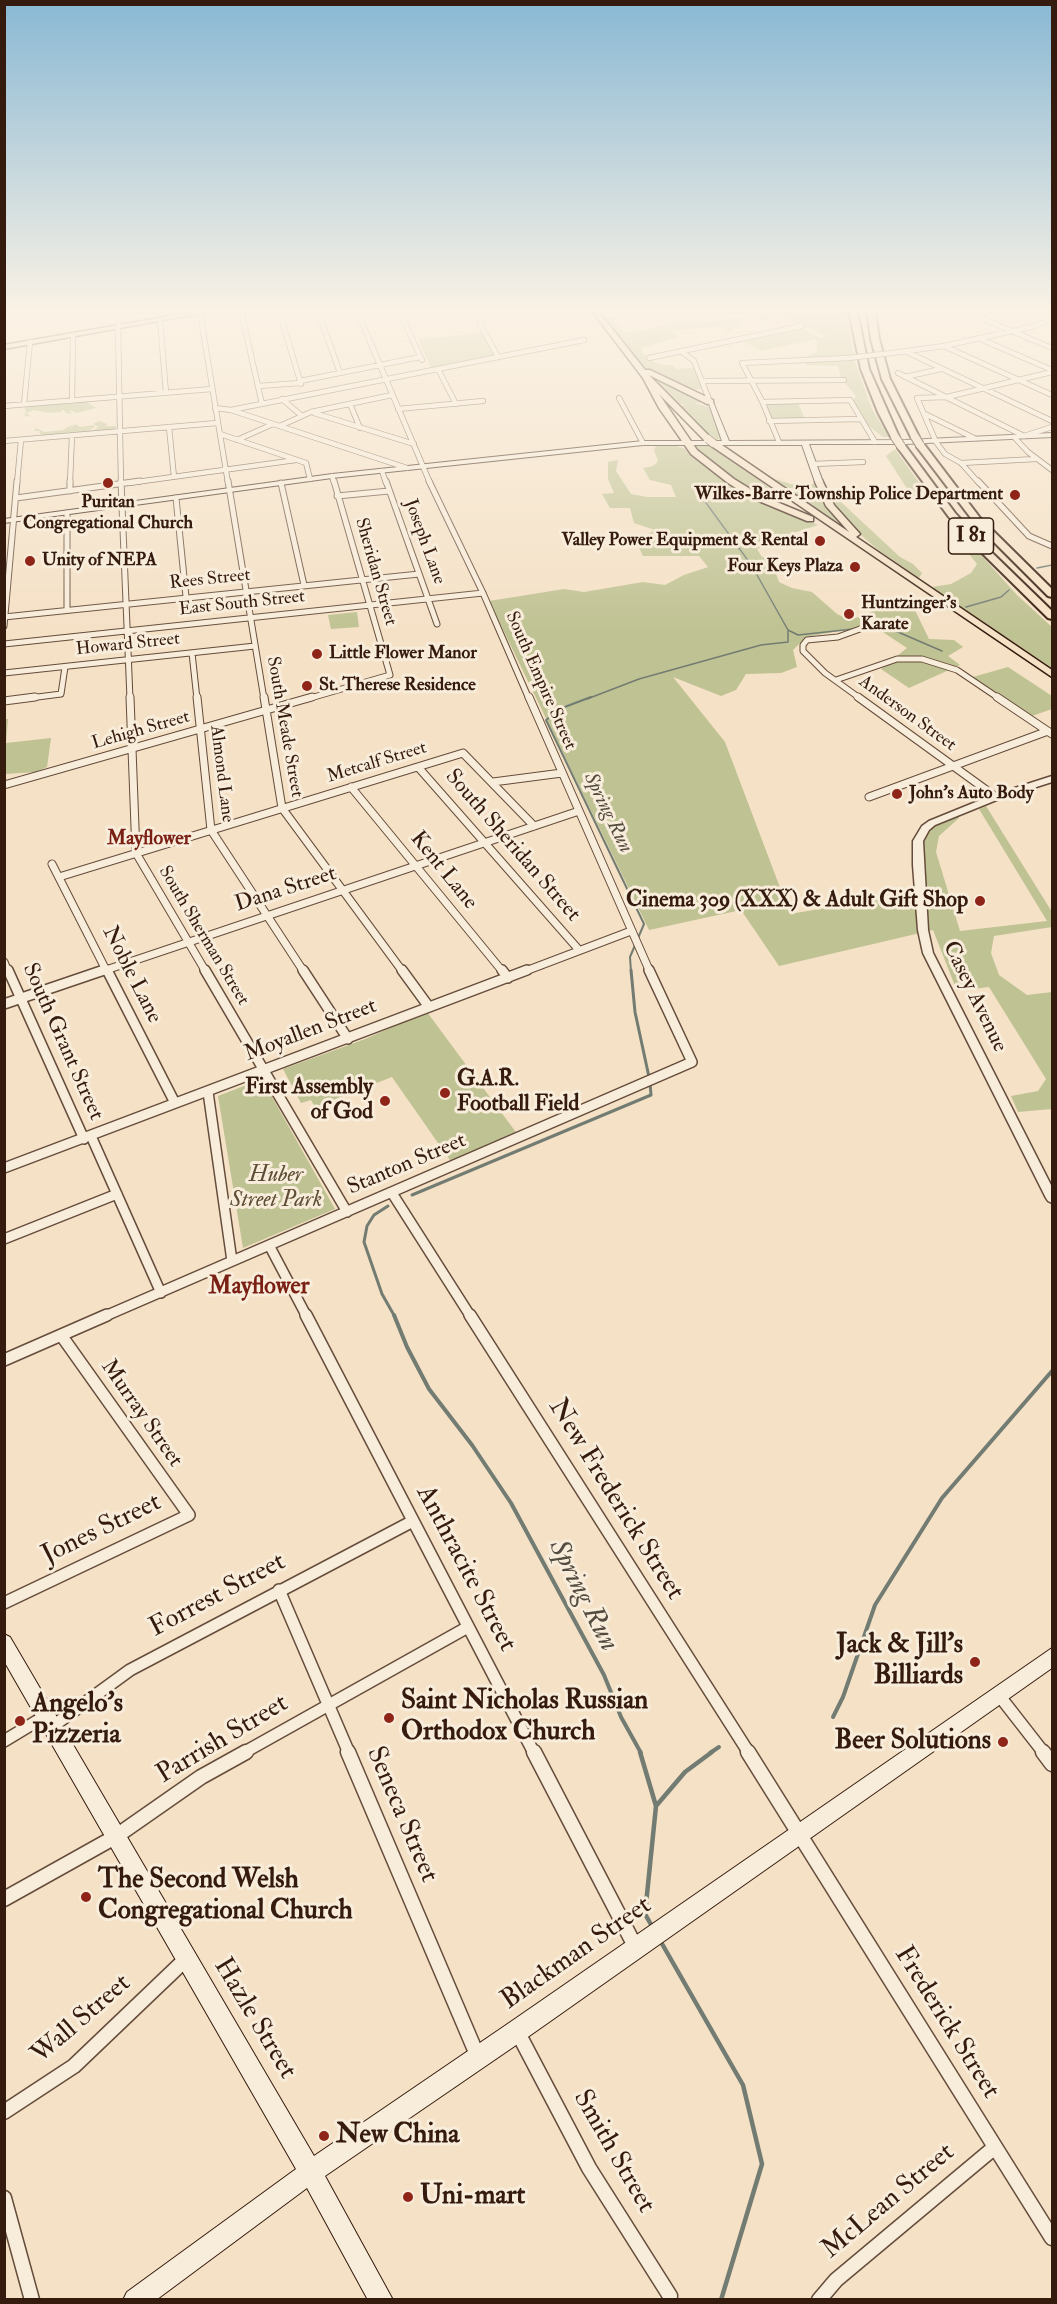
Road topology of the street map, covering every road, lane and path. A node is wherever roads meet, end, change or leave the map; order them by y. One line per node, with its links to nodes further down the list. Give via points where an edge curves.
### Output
1 (120, 419): 25 (street, South Sherman Street)
2 (216, 419): 19 (street, South Meade Street)
3 (257, 419): 20 (street)
4 (296, 419): 21 (street)
5 (331, 419): 24 (street)
6 (356, 419): 24 (street)
7 (402, 419): 42 (street, South Empire Street)
8 (630, 419): 40 (street)
9 (672, 419): 41 (main road)
10 (686, 419): 60 (main road, via 710,441)
11 (716, 419): 37 (main road)
12 (860, 419): 18 (street); 39 (street)
13 (885, 419): 86 (highway, I 81, via 898,442 952,515)
14 (906, 419): 80 (highway, I 81, via 917,441 977,520)
15 (927, 419): 34 (street)
16 (934, 419): 31 (street)
17 (989, 419): 30 (street)
18 (770, 421): 36 (street)
19 (217, 423): 22 (street); 26 (street, South Meade Street)
20 (273, 424): 21 (street); 33 (street)
21 (280, 426): 49 (street)
22 (169, 427): 25 (street); 54 (street)
23 (1053, 427): 30 (street)
24 (360, 428): 42 (street)
25 (120, 431): 27 (street); 58 (street, South Sherman Street)
26 (220, 434): 33 (street); 50 (street, South Meade Street)
27 (72, 435): 32 (street); 61 (street)
28 (1053, 435): 30 (main road)
29 (1014, 436): 30 (main road); 31 (main road); 43 (street)
30 (1024, 436)
31 (974, 438): 34 (main road)
32 (21, 440): 35 (street); 66 (street)
33 (237, 440): 44 (street)
34 (936, 440): 39 (main road); 46 (street, via 945,454)
35 (4, 441)
36 (779, 441): 37 (main road); 38 (main road)
37 (726, 442): 41 (main road)
38 (805, 442): 39 (main road); 47 (main road)
39 (875, 442)
40 (643, 443): 41 (main road); 48 (main road)
41 (687, 443): 63 (main road, via 718,471)
42 (414, 444): 48 (street, South Empire Street)
43 (1036, 459): 46 (street); 51 (street)
44 (296, 460): 50 (street); 55 (street, via 306,463)
45 (863, 462): 47 (street)
46 (961, 463): 73 (street, via 1029,536)
47 (813, 464): 56 (main road)
48 (423, 466): 49 (main road); 79 (street, South Empire Street)
49 (407, 468): 52 (main road)
50 (225, 470): 54 (street); 59 (street, South Meade Street)
51 (1053, 470)
52 (382, 471): 53 (main road); 62 (street, Joseph Lane)
53 (332, 476): 55 (main road); 64 (street, Sheridan Street)
54 (174, 477): 58 (street)
55 (310, 479): 57 (main road)
56 (819, 482): 74 (main road, via 835,512)
57 (281, 483): 59 (main road); 77 (street)
58 (122, 484): 61 (street); 68 (street, South Sherman Street)
59 (229, 490): 65 (main road); 78 (street, South Meade Street)
60 (780, 490): 63 (main road, via 783,497 774,500); 71 (main road)
61 (70, 491): 66 (street)
62 (390, 491): 64 (street); 75 (street, Joseph Lane)
63 (753, 494): 71 (main road)
64 (337, 496): 76 (street, Sheridan Street)
65 (176, 498): 68 (main road); 81 (street)
66 (16, 499): 67 (street); 70 (street)
67 (4, 502)
68 (123, 505): 69 (main road); 83 (street, South Sherman Street)
69 (67, 513): 70 (main road); 85 (street)
70 (9, 521): 72 (street)
71 (843, 534): 74 (main road)
72 (8, 544): 87 (street)
73 (1053, 546)
74 (875, 554): 99 (main road)
75 (419, 574): 76 (street, Rees Street); 82 (street, Joseph Lane)
76 (362, 579): 77 (street, Rees Street); 84 (street, Sheridan Street)
77 (304, 585): 78 (street, Rees Street)
78 (245, 591): 81 (street, Rees Street); 88 (street, South Meade Street)
79 (483, 593): 82 (street, East South Street); 109 (street, South Empire Street)
80 (1053, 594)
81 (186, 597): 83 (street, Rees Street)
82 (428, 599): 84 (street, East South Street); 89 (street, Joseph Lane)
83 (127, 604): 85 (street, Rees Street); 92 (street, South Sherman Street)
84 (369, 605): 88 (street, East South Street); 100 (street, Sheridan Street)
85 (67, 610): 87 (street, Rees Street)
86 (1053, 616)
87 (5, 617): 90 (street)
88 (250, 618): 92 (street, East South Street); 94 (street, South Meade Street)
89 (436, 624)
90 (4, 626)
91 (860, 629): 101 (street, Anderson Street, via 838,637 807,640 803,645 809,658)
92 (128, 631): 93 (street, East South Street); 96 (street, South Sherman Street)
93 (4, 644)
94 (255, 646): 95 (street, Howard Street); 103 (street, South Meade Street)
95 (192, 653): 96 (street, Howard Street); 104 (street, Almond Lane)
96 (129, 660): 97 (street, Howard Street); 106 (street, South Sherman Street)
97 (65, 667): 98 (street, Howard Street); 102 (street, via 61,694)
98 (4, 674)
99 (1053, 674)
100 (390, 675): 103 (street, Lehigh Street)
101 (836, 680): 105 (street, via 897,659 922,658 957,670); 107 (street, Anderson Street)
102 (4, 701)
103 (266, 711): 104 (street, Lehigh Street); 116 (street, South Meade Street)
104 (200, 730): 106 (street, Lehigh Street); 119 (street, Almond Lane)
105 (1050, 733): 107 (street)
106 (132, 749): 112 (street, Lehigh Street); 121 (street, South Sherman Street)
107 (952, 766): 114 (street); 115 (street, Anderson Street)
108 (418, 767): 111 (street, Metcalf Street, via 463,753); 113 (street, Metcalf Street); 120 (street, South Sheridan Street)
109 (562, 773): 111 (street); 117 (street, South Empire Street)
110 (1053, 779): 115 (street, Casey Avenue)
111 (493, 782): 118 (street)
112 (4, 785)
113 (351, 787): 116 (street, Metcalf Street); 123 (street, Kent Lane)
114 (869, 797)
115 (996, 797): 145 (street, Casey Avenue, via 932,823 921,834 918,865 923,930 932,961)
116 (282, 808): 119 (street, Metcalf Street); 125 (street, South Meade Street)
117 (579, 811): 118 (street, Dana Street); 127 (street, South Empire Street)
118 (534, 826): 120 (street, Dana Street)
119 (211, 830): 121 (street, Metcalf Street); 126 (street, Almond Lane)
120 (485, 842): 123 (street, Dana Street); 129 (street, South Sheridan Street)
121 (136, 853): 124 (street, Metcalf Street); 128 (street, South Sherman Street)
122 (52, 864): 124 (street, Noble Lane)
123 (415, 866): 125 (street, Dana Street); 132 (street, Kent Lane)
124 (59, 878): 131 (street, Noble Lane)
125 (344, 890): 126 (street, Dana Street); 135 (street, South Meade Street)
126 (268, 916): 128 (street, Dana Street); 136 (street, Almond Lane)
127 (633, 935): 129 (street, Moyallen Street); 137 (street, South Empire Street)
128 (188, 941): 131 (street, Dana Street); 138 (street, South Sherman Street)
129 (579, 950): 132 (street, Moyallen Street)
130 (4, 962): 133 (street, South Grant Street)
131 (108, 969): 133 (street, Dana Street); 140 (street, Noble Lane)
132 (508, 978): 135 (street, Moyallen Street)
133 (21, 998): 134 (street, Dana Street); 141 (street, South Grant Street)
134 (4, 1004)
135 (429, 1007): 136 (street, Moyallen Street)
136 (348, 1039): 138 (street, Moyallen Street)
137 (692, 1062): 143 (street, Stanton Street)
138 (265, 1070): 139 (street, Moyallen Street); 146 (street, South Sherman Street)
139 (208, 1092): 140 (street, Moyallen Street); 149 (street)
140 (175, 1103): 141 (street, Moyallen Street)
141 (87, 1138): 142 (street, Moyallen Street); 144 (street, South Grant Street)
142 (4, 1168)
143 (392, 1193): 146 (street, Stanton Street); 165 (street, New Frederick Street)
144 (117, 1194): 147 (street); 150 (street, South Grant Street)
145 (1053, 1198)
146 (347, 1212): 148 (street, Stanton Street)
147 (4, 1239)
148 (269, 1245): 149 (street, Stanton Street); 154 (street, Anthracite Street)
149 (232, 1261): 150 (street, Stanton Street)
150 (161, 1293): 151 (street, Stanton Street)
151 (61, 1335): 152 (street, Stanton Street); 153 (street, Murray Street)
152 (4, 1360)
153 (189, 1515): 156 (street, Jones Street)
154 (413, 1521): 155 (street, Forrest Street); 157 (street, Anthracite Street)
155 (279, 1590): 161 (street, Seneca Street); 162 (street, Forrest Street, via 130,1670)
156 (4, 1603)
157 (468, 1627): 161 (street, Parrish Street); 168 (street, Anthracite Street)
158 (4, 1643): 162 (main road, Hazle Street)
159 (1053, 1657): 160 (main road, Blackman Street)
160 (998, 1694): 164 (street); 165 (main road, Blackman Street)
161 (328, 1706): 166 (street, Parrish Street, via 201,1777); 171 (street, Seneca Street)
162 (50, 1720): 163 (street, Forrest Street); 166 (main road, Hazle Street)
163 (4, 1741)
164 (1053, 1764)
165 (798, 1833): 168 (main road, Blackman Street); 173 (street, Frederick Street)
166 (115, 1837): 167 (street, Parrish Street); 169 (main road, Hazle Street)
167 (4, 1899)
168 (650, 1938): 170 (main road, Blackman Street)
169 (186, 1959): 172 (street, Wall Street, via 74,2066); 174 (main road, Hazle Street)
170 (517, 2031): 171 (main road, Blackman Street); 177 (street, Smith Street, via 589,2168)
171 (478, 2058): 174 (main road, Blackman Street)
172 (4, 2112)
173 (995, 2147): 176 (street, Frederick Street); 181 (street, McLean Street, via 836,2280)
174 (310, 2172): 179 (main road, Blackman Street); 180 (main road, Hazle Street)
175 (4, 2198): 178 (street)
176 (1053, 2238)
177 (670, 2296)
178 (32, 2300)
179 (135, 2300)
180 (381, 2300)
181 (819, 2300)

